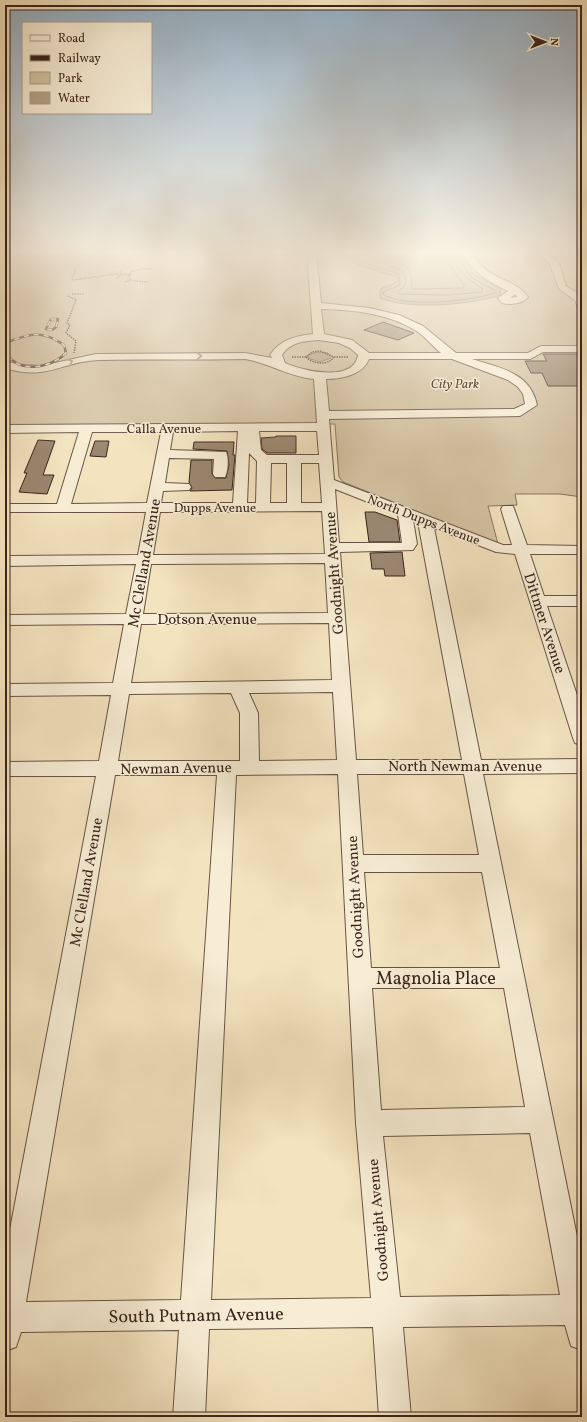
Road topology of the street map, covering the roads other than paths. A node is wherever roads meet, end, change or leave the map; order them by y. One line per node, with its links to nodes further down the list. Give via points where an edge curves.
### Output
1 (317, 318): 3 (street)
2 (395, 318): 6 (street, via 418,328)
3 (319, 337): 5 (street, via 346,341 357,346); 8 (street, via 286,344 276,355)
4 (582, 349): 6 (street, via 541,349 530,356)
5 (363, 356): 6 (street); 11 (street, via 360,365 352,370)
6 (452, 356): 12 (street, Calla Avenue, via 502,373 517,381 526,387 531,396 531,405 516,413)
7 (5, 364): 9 (street, via 26,370)
8 (280, 365): 9 (street, one-way to 8, via 77,359 96,357 245,356); 11 (street, via 295,373)
9 (49, 369): 10 (street, via 47,373 33,375)
10 (5, 370)
11 (320, 376): 12 (street, Goodnight Avenue)
12 (323, 421): 14 (street, Calla Avenue); 21 (street, Goodnight Avenue)
13 (168, 427): 14 (street, Calla Avenue); 15 (street, Calla Avenue); 18 (street, Mc Clelland Avenue)
14 (249, 427): 17 (street)
15 (87, 428): 16 (street, Calla Avenue); 32 (street)
16 (7, 433)
17 (248, 447): 19 (street); 26 (street)
18 (163, 454): 22 (street, via 221,455); 24 (street, Mc Clelland Avenue)
19 (264, 459): 20 (street); 27 (street)
20 (294, 459): 21 (street); 28 (street)
21 (326, 459): 23 (street, Goodnight Avenue)
22 (220, 474)
23 (328, 482): 29 (street, Goodnight Avenue); 34 (street, North Dupps Avenue)
24 (157, 487): 25 (street); 31 (street, Mc Clelland Avenue)
25 (184, 487)
26 (240, 507): 27 (street, Dupps Avenue); 31 (street, Dupps Avenue, via 222,500)
27 (263, 507): 28 (street, Dupps Avenue)
28 (294, 507): 29 (street, Dupps Avenue)
29 (329, 507): 38 (street, Goodnight Avenue)
30 (5, 508): 32 (street, Dupps Avenue)
31 (154, 508): 32 (street, Dupps Avenue); 39 (street, Mc Clelland Avenue)
32 (62, 509)
33 (508, 509): 36 (street, Dittmer Avenue)
34 (405, 512): 35 (street, North Dupps Avenue); 38 (street, via 410,544 408,547)
35 (425, 520): 36 (street, North Dupps Avenue, via 501,549); 51 (street)
36 (521, 550): 37 (street, North Dupps Avenue); 41 (street, Dittmer Avenue)
37 (582, 550)
38 (332, 553): 39 (street); 43 (street, Goodnight Avenue)
39 (144, 560): 40 (street); 44 (street, Mc Clelland Avenue)
40 (5, 561)
41 (538, 601): 42 (street); 50 (street, Dittmer Avenue)
42 (582, 601)
43 (336, 618): 44 (street, Dotson Avenue); 46 (street, Goodnight Avenue)
44 (134, 619): 45 (street, Dotson Avenue); 48 (street, Mc Clelland Avenue)
45 (5, 620)
46 (341, 686): 47 (street); 53 (street, Goodnight Avenue)
47 (240, 687): 48 (street); 54 (street, via 250,713)
48 (122, 688): 49 (street); 56 (street, Mc Clelland Avenue)
49 (5, 690)
50 (582, 738)
51 (472, 766): 52 (street, North Newman Avenue); 53 (street, North Newman Avenue); 57 (street)
52 (582, 766)
53 (348, 767): 54 (street, Newman Avenue); 58 (street, Goodnight Avenue)
54 (238, 768): 56 (street, Newman Avenue); 64 (street)
55 (5, 769): 56 (street, Newman Avenue)
56 (106, 769): 66 (street, Mc Clelland Avenue)
57 (491, 863): 58 (street); 60 (street)
58 (353, 864): 59 (street, Goodnight Avenue)
59 (360, 978): 60 (street, Magnolia Place); 62 (street, Goodnight Avenue)
60 (513, 978): 61 (street)
61 (541, 1120): 62 (street); 65 (street)
62 (369, 1123): 63 (street, Goodnight Avenue)
63 (387, 1314): 64 (street, South Putnam Avenue); 65 (street, South Putnam Avenue); 68 (street, Goodnight Avenue)
64 (195, 1315): 66 (street, South Putnam Avenue); 67 (street)
65 (580, 1318)
66 (6, 1323)
67 (189, 1417)
68 (395, 1417)

